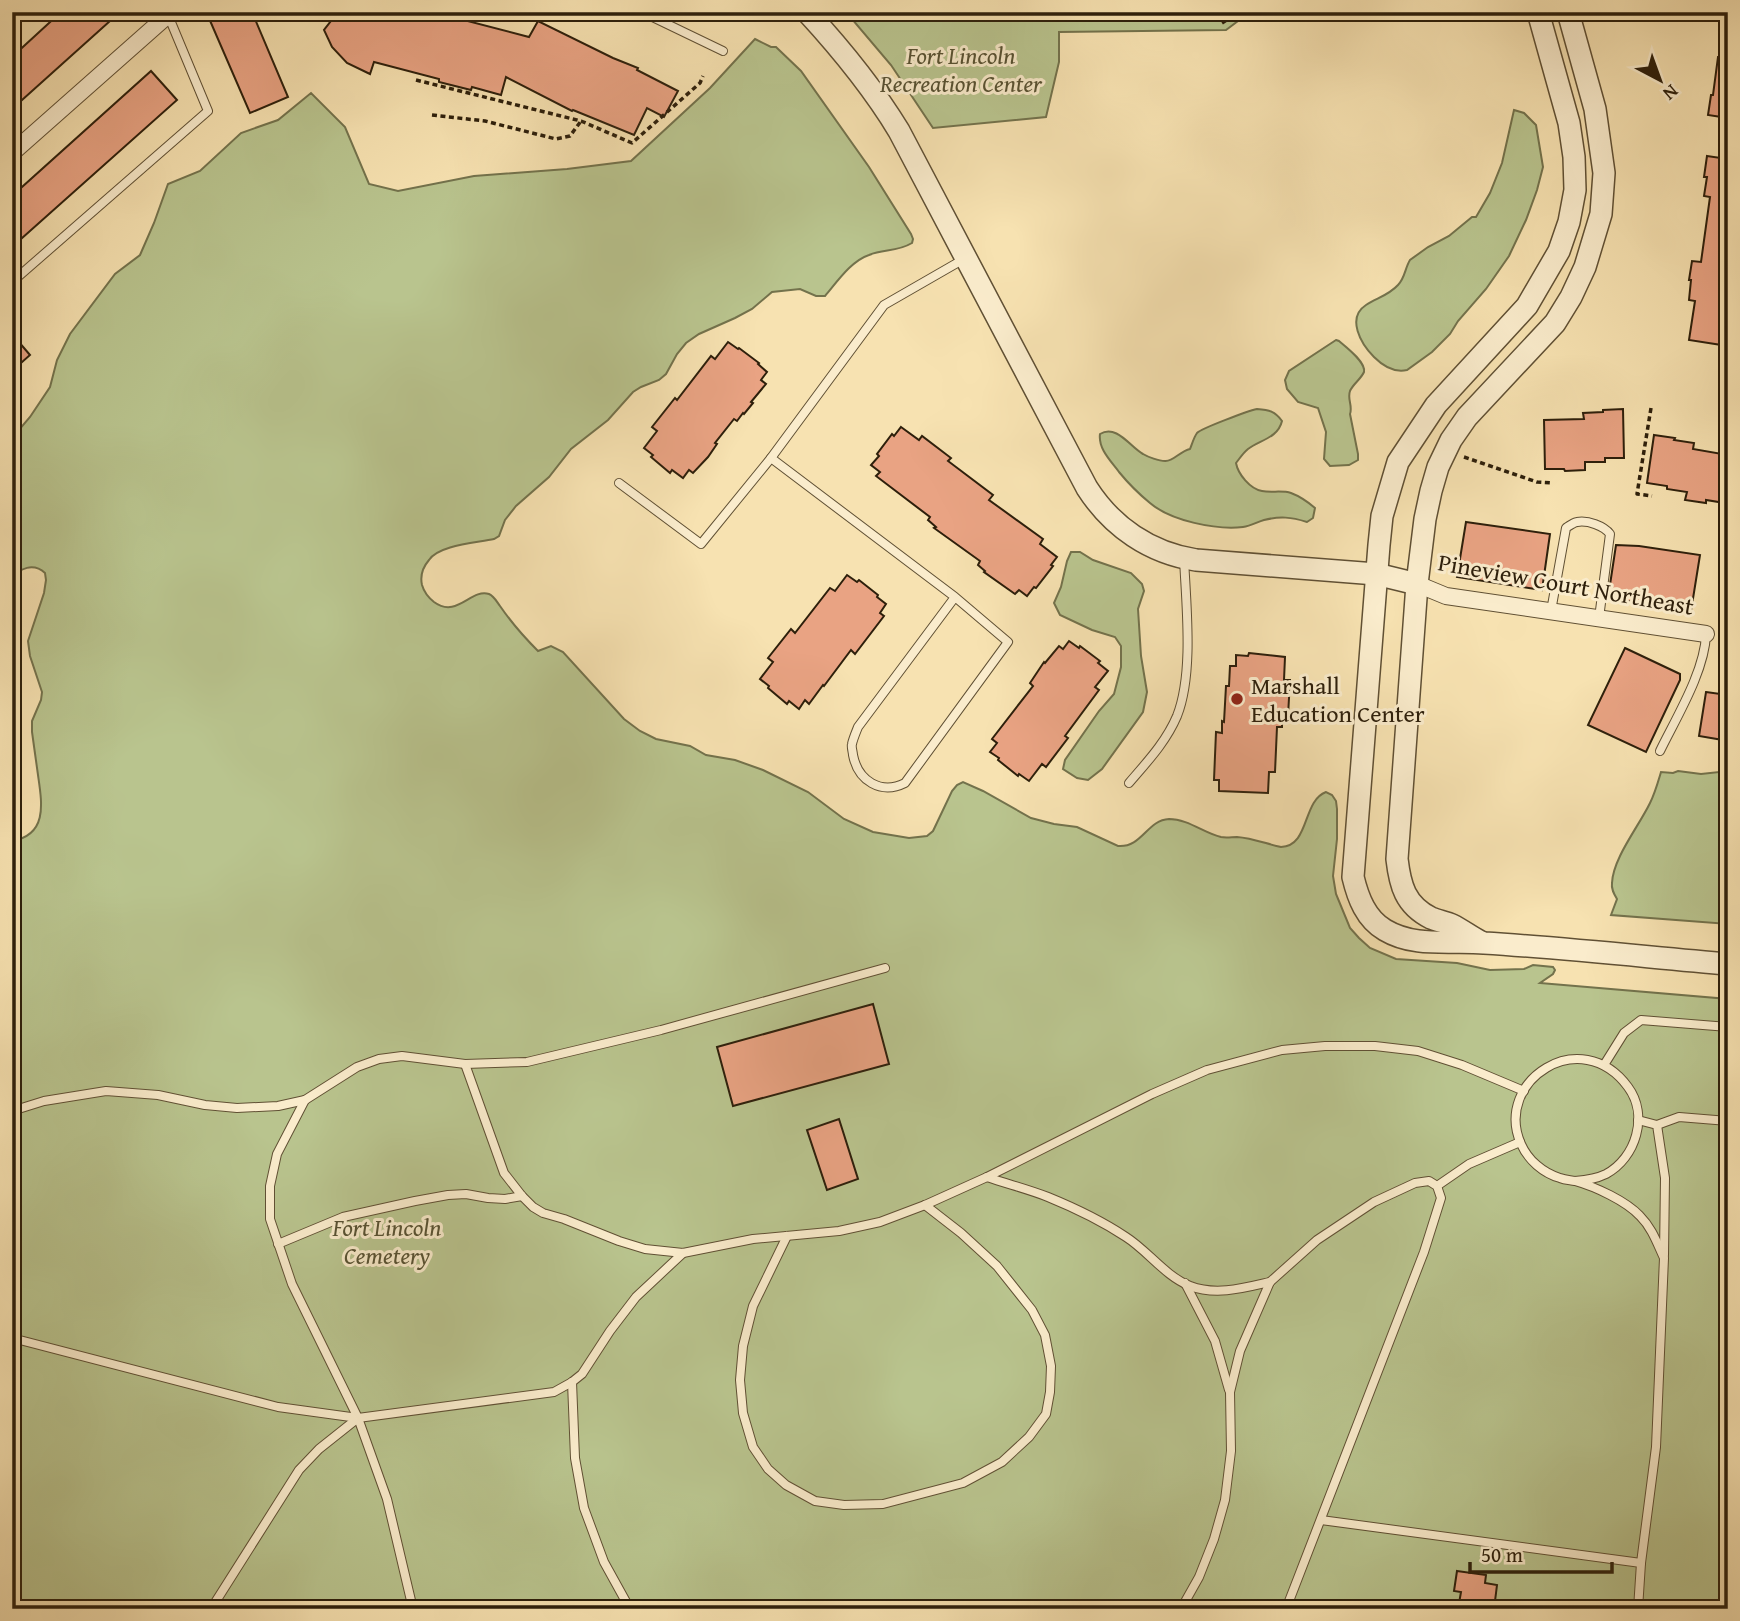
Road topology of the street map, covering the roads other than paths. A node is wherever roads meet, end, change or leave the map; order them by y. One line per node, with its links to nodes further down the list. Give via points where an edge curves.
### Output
1 (22, 12): 7 (lane)
2 (642, 12): 8 (lane)
3 (807, 12): 10 (street, Pineview Court Northeast, via 886,110)
4 (1538, 12): 15 (street, via 1569,123 1575,190 1569,222 1559,251 1527,306 1436,405 1398,462 1382,516)
5 (1568, 12): 16 (street, via 1595,109 1604,173 1601,214 1585,267 1555,323 1451,440 1431,491)
6 (167, 14): 9 (street); 11 (lane, via 208,111)
7 (12, 21)
8 (723, 51)
9 (12, 153)
10 (966, 257): 12 (lane, via 884,305); 14 (street, Pineview Court Northeast, via 1093,497 1135,538)
11 (12, 282)
12 (771, 458): 13 (lane, via 701,544); 17 (lane)
13 (619, 483)
14 (1184, 558): 15 (street, Pineview Court Northeast); 22 (lane, via 1186,680 1177,715 1164,740)
15 (1376, 574): 16 (street, Pineview Court Northeast); 23 (street, via 1353,877 1357,894 1384,930 1416,942)
16 (1417, 584): 18 (street, Pineview Court Northeast, via 1446,596); 23 (street, via 1397,859 1400,882 1413,903 1430,917)
17 (955, 597): 17 (lane, via 1008,642 905,783 884,788 860,774 851,745 858,727)
18 (1551, 611): 19 (street, Pineview Court Northeast); 19 (lane, via 1566,528 1576,522 1594,524 1610,534)
19 (1599, 618): 20 (street, Pineview Court Northeast)
20 (1706, 634): 21 (lane, via 1700,666)
21 (1660, 751)
22 (1129, 783)
23 (1481, 942): 24 (street)
24 (1728, 964)
25 (886, 968): 27 (lane, via 527,1062)
26 (1728, 1027): 28 (lane, via 1641,1020 1624,1033)
27 (465, 1064): 30 (lane, via 402,1056 379,1059); 39 (lane, via 500,1164)
28 (1604, 1065): 29 (lane, via 1562,1060 1546,1067); 32 (lane, via 1632,1092)
29 (1524, 1091): 35 (lane, via 1516,1125); 36 (lane, via 1418,1051 1375,1046 1282,1050 1207,1070)
30 (305, 1100): 31 (lane, via 237,1108 106,1091); 42 (lane, via 277,1154 270,1186 270,1219)
31 (12, 1111)
32 (1639, 1120): 34 (lane); 37 (lane, via 1628,1154 1620,1163 1606,1174)
33 (1728, 1121): 34 (lane, via 1679,1117)
34 (1657, 1125): 44 (lane, via 1665,1178)
35 (1520, 1142): 37 (lane, via 1539,1168); 38 (lane, via 1469,1164)
36 (987, 1177): 40 (lane); 46 (lane, via 1047,1197 1103,1223)
37 (1575, 1181): 44 (lane, via 1611,1196 1639,1215 1652,1230)
38 (1437, 1186): 45 (lane, via 1429,1181 1415,1183 1374,1202 1317,1240); 51 (lane, via 1441,1198 1424,1252)
39 (522, 1196): 42 (lane, via 496,1199 466,1194 415,1201 343,1217); 43 (lane, via 543,1213 619,1241)
40 (925, 1205): 41 (lane, via 880,1222); 41 (lane, via 997,1266 1032,1310 1045,1335 1050,1392 1046,1415 1002,1462 963,1483 883,1504 815,1501 786,1485 753,1447 743,1413 743,1346 754,1306)
41 (788, 1236): 43 (lane, via 753,1238)
42 (278, 1244): 50 (lane, via 292,1284)
43 (683, 1253): 48 (lane, via 636,1297)
44 (1664, 1258): 52 (lane, via 1656,1447)
45 (1270, 1282): 46 (lane, via 1230,1291); 49 (lane, via 1240,1351)
46 (1185, 1283): 49 (lane, via 1215,1341)
47 (14, 1341): 50 (lane, via 278,1407)
48 (572, 1382): 50 (lane, via 554,1392); 55 (lane, via 575,1458 584,1508 604,1562)
49 (1230, 1392): 56 (lane, via 1231,1451 1225,1500 1199,1577)
50 (358, 1418): 53 (lane, via 299,1470); 54 (lane, via 387,1499)
51 (1321, 1520): 52 (lane); 57 (lane)
52 (1641, 1563): 58 (lane)
53 (211, 1609)
54 (414, 1609)
55 (630, 1609)
56 (1181, 1609)
57 (1286, 1609)
58 (1638, 1609)

